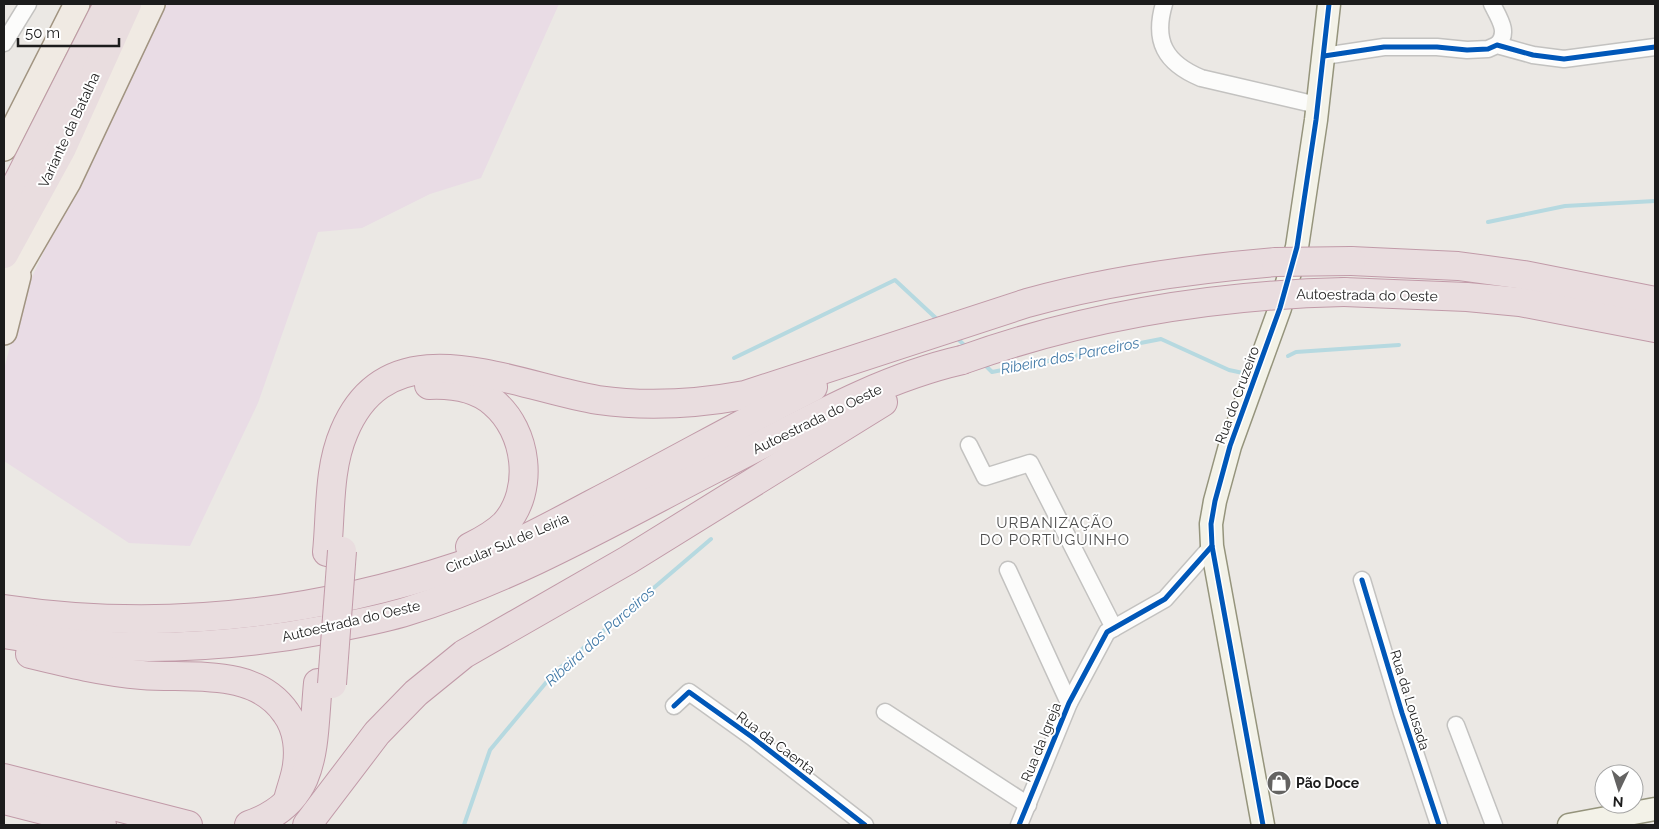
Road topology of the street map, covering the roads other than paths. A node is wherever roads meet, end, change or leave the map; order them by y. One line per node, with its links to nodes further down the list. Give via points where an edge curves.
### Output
1 (28, 4): 10 (street)
2 (77, 4): 16 (main road)
3 (93, 4): 15 (main road, via 64,76)
4 (108, 4): 15 (highway, Variante da Batalha)
5 (127, 4): 18 (highway, Variante da Batalha)
6 (152, 4): 18 (main road, via 76,165)
7 (1164, 4): 14 (street, via 1159,22 1160,38 1175,63 1187,72)
8 (1329, 4): 13 (street, Rua do Cruzeiro)
9 (1492, 4): 11 (street, via 1504,33)
10 (4, 43)
11 (1497, 46): 12 (street, via 1564,59); 13 (street, via 1467,50 1429,46 1384,47)
12 (1655, 47)
13 (1324, 56): 14 (street, Rua do Cruzeiro)
14 (1317, 106): 26 (street, Rua do Cruzeiro, via 1298,247 1280,308 1230,446 1215,501)
15 (56, 109): 17 (highway, Variante da Batalha)
16 (4, 148)
17 (4, 209)
18 (12, 261): 19 (main road); 22 (main road)
19 (4, 292)
20 (1655, 301): 23 (highway, bridge, via 1524,275 1458,266 1351,261 1276,262 1121,281 1027,303)
21 (1655, 328): 24 (highway, Autoestrada do Oeste, bridge, via 1520,302 1467,297 1344,292 1267,295 1168,307 1062,329 1003,345)
22 (4, 332)
23 (885, 350): 27 (highway, via 745,394 677,404 598,400 468,370 413,370 377,388 354,412 344,431 336,460); 29 (highway, Circular Sul de Leiria, via 548,527 460,566)
24 (899, 386): 33 (highway, Autoestrada do Oeste, via 794,429 574,541 474,587 407,611 301,634 216,646 114,648); 46 (highway, via 628,560 464,654 416,693 377,733)
25 (969, 445): 32 (street, via 985,477 1030,463)
26 (1212, 546): 32 (street, Rua da Igreja, via 1165,599); 49 (street, Rua do Cruzeiro)
27 (335, 552): 29 (highway, via 356,440 370,417 387,400 412,388 443,384 476,392 494,402 516,432 523,463 520,492 505,523 492,535 430,564); 41 (highway, via 325,683 309,765)
28 (1008, 570): 35 (street)
29 (421, 577): 31 (highway, Circular Sul de Leiria, via 296,607 227,616 158,621 108,620)
30 (1362, 580): 50 (street, Rua da Lousada)
31 (4, 609)
32 (1114, 628): 35 (street, Rua da Igreja, via 1107,632)
33 (4, 634)
34 (4, 648): 41 (highway, via 115,672 229,679 256,687 275,698 294,727 297,761)
35 (1069, 703): 40 (street, Rua da Igreja)
36 (674, 706): 47 (street, Rua da Caenta, via 689,692)
37 (884, 712): 40 (street)
38 (1456, 725): 51 (street)
39 (7, 783): 43 (highway); 44 (highway)
40 (1028, 805): 48 (street, Rua da Igreja)
41 (291, 813): 45 (highway)
42 (1649, 815): 52 (street)
43 (102, 825)
44 (188, 825)
45 (249, 825)
46 (307, 825)
47 (865, 825)
48 (1019, 825)
49 (1263, 825)
50 (1439, 825)
51 (1494, 825)
52 (1569, 825)

